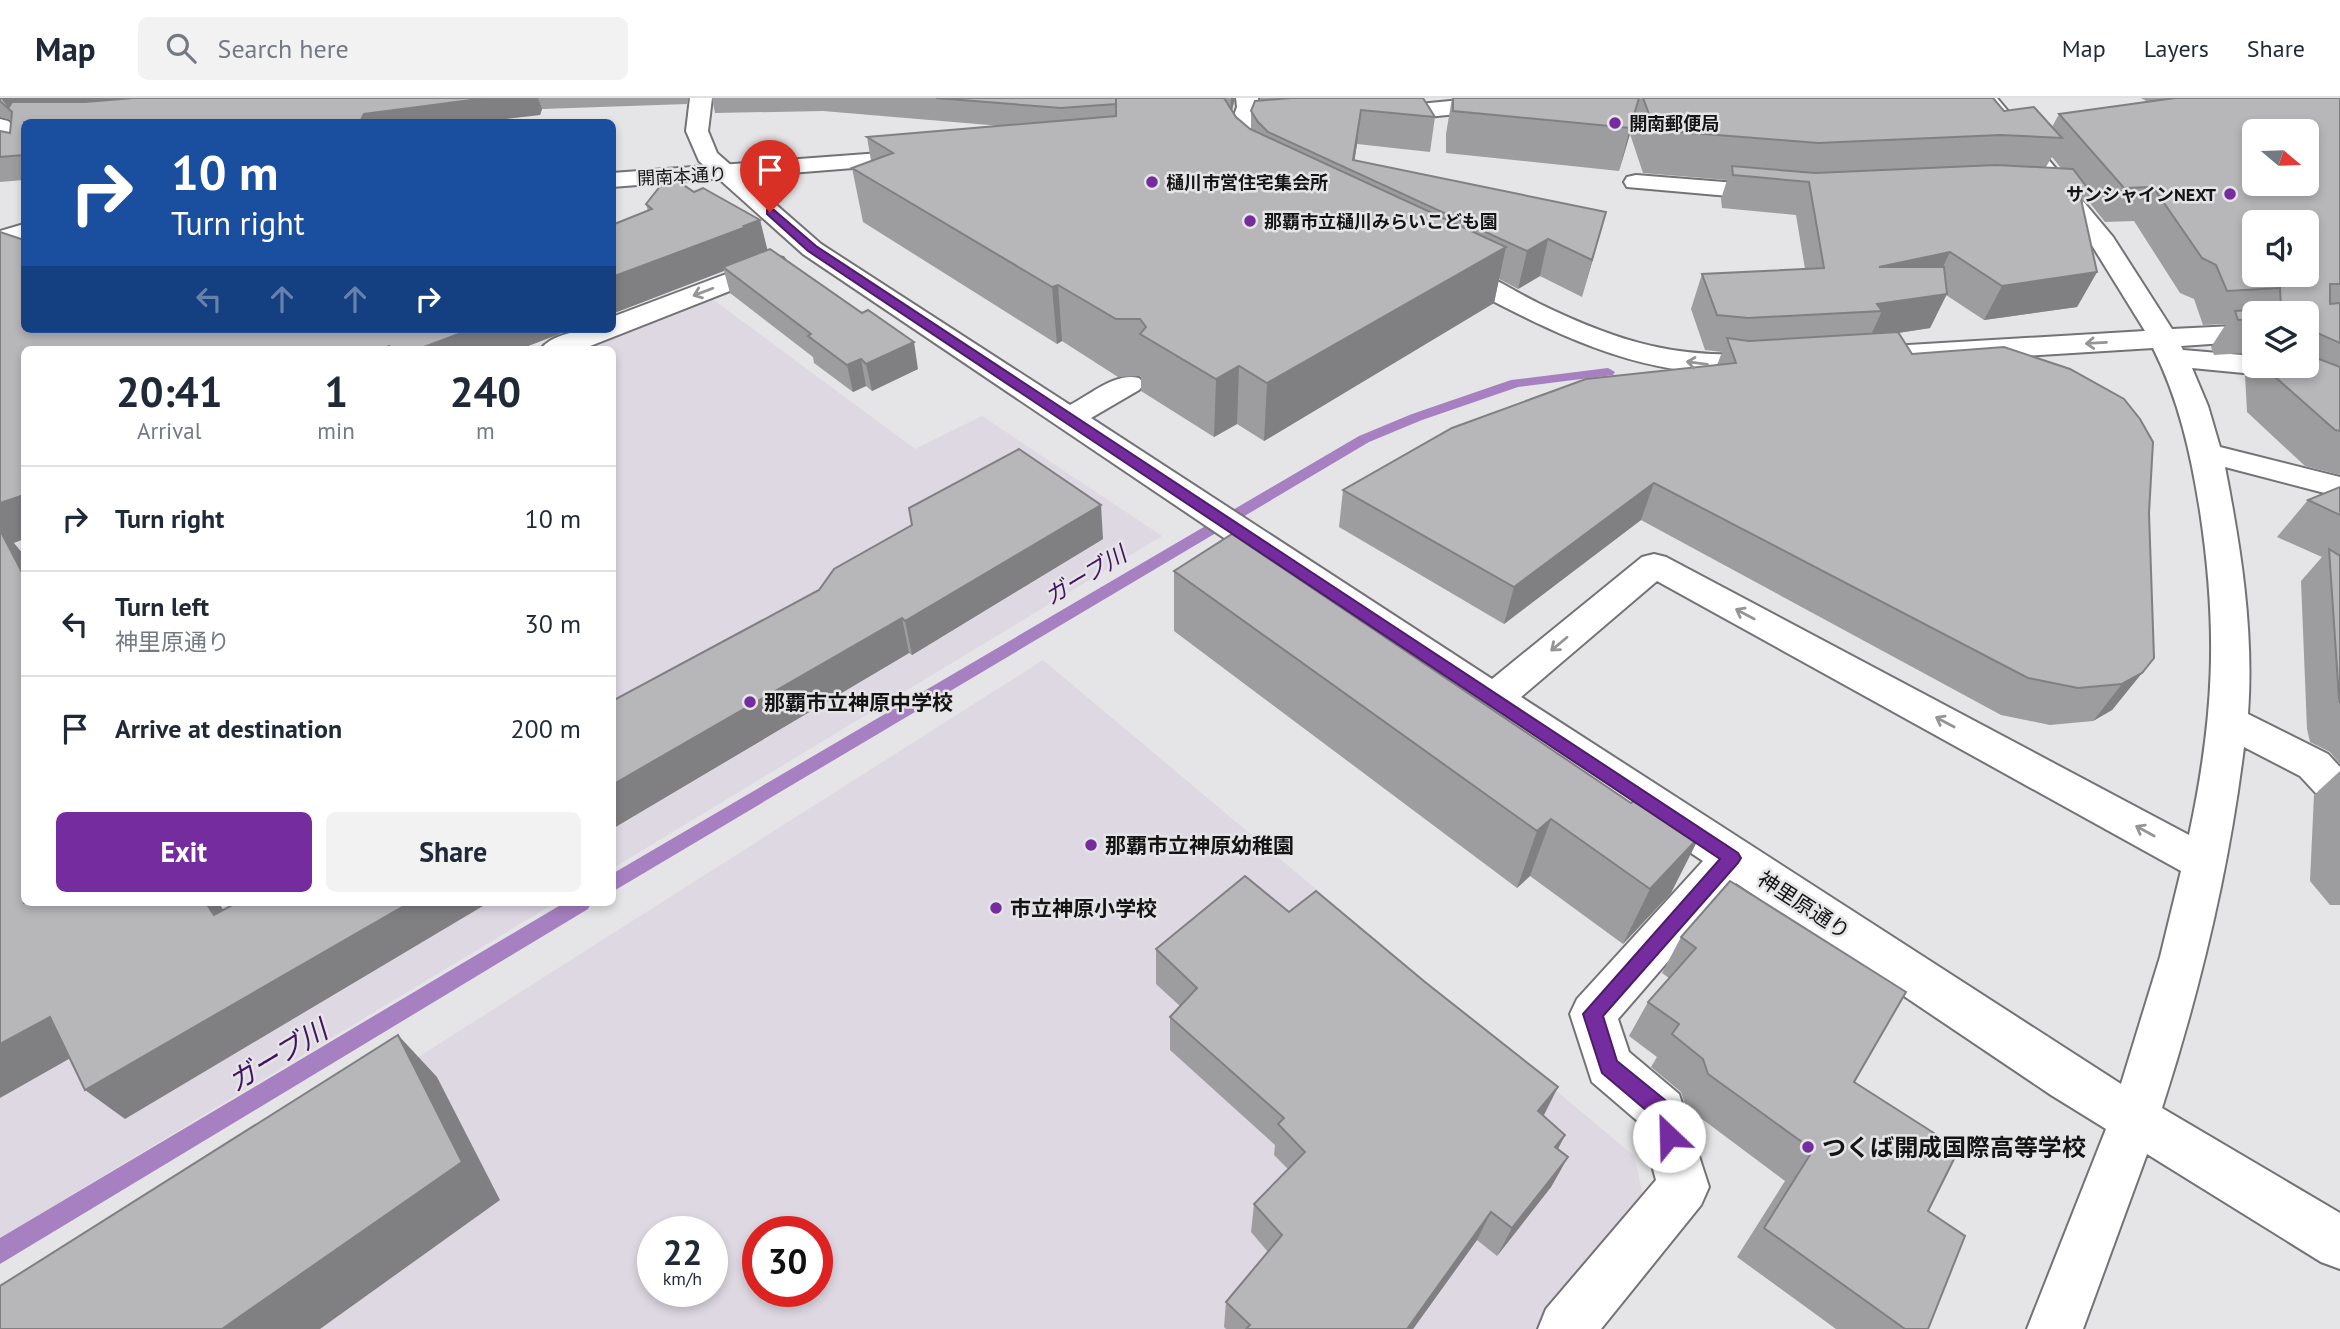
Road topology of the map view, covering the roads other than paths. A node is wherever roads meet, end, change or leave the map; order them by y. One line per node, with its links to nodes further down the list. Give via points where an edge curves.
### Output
1 (701, 98): 13 (street, via 697,131)
2 (1247, 98): 15 (street, via 1234,146 1244,163)
3 (1547, 98): 5 (street)
4 (1985, 98): 18 (street)
5 (1355, 118)
6 (21, 123): 7 (street)
7 (0, 126): 8 (street)
8 (21, 144)
9 (938, 149): 13 (street, 開南本通り)
10 (21, 156): 11 (street)
11 (0, 162)
12 (616, 163): 13 (street, 開南本通り)
13 (715, 165): 14 (street, 開南本通り); 22 (street, 神里原通り)
14 (616, 179)
15 (1269, 180)
16 (1636, 181): 19 (street)
17 (2039, 191): 18 (street)
18 (2067, 192): 30 (street, via 2130,283)
19 (1802, 196)
20 (21, 233): 21 (street)
21 (0, 239)
22 (812, 249): 26 (street, one-way to 26); 35 (street, 神里原通り)
23 (21, 251): 24 (street)
24 (0, 257)
25 (1429, 258): 32 (street, one-way to 25, via 1716,365 1628,350 1564,325)
26 (616, 326)
27 (590, 333): 29 (street)
28 (2242, 335): 30 (street)
29 (561, 340)
30 (2167, 348): 31 (street, one-way to 31); 33 (street); 36 (street, via 2193,406)
31 (1833, 358)
32 (1795, 361)
33 (2242, 364)
34 (1129, 384): 35 (street)
35 (1068, 419): 38 (street, 神里原通り)
36 (2206, 453): 37 (street); 39 (street, via 2225,564 2231,658)
37 (2340, 487)
38 (1492, 700): 41 (street, 神里原通り); 42 (street, one-way to 38, via 1654,565)
39 (2227, 721): 40 (street, via 2314,765); 42 (street)
40 (2340, 793)
41 (1732, 858): 43 (street, 神里原通り); 45 (street, via 1593,1014 1609,1066 1662,1111 1683,1186)
42 (2205, 864): 43 (street, via 2171,1009)
43 (2135, 1121): 44 (street, 神里原通り); 46 (street)
44 (2340, 1243)
45 (1566, 1329)
46 (2055, 1329)

